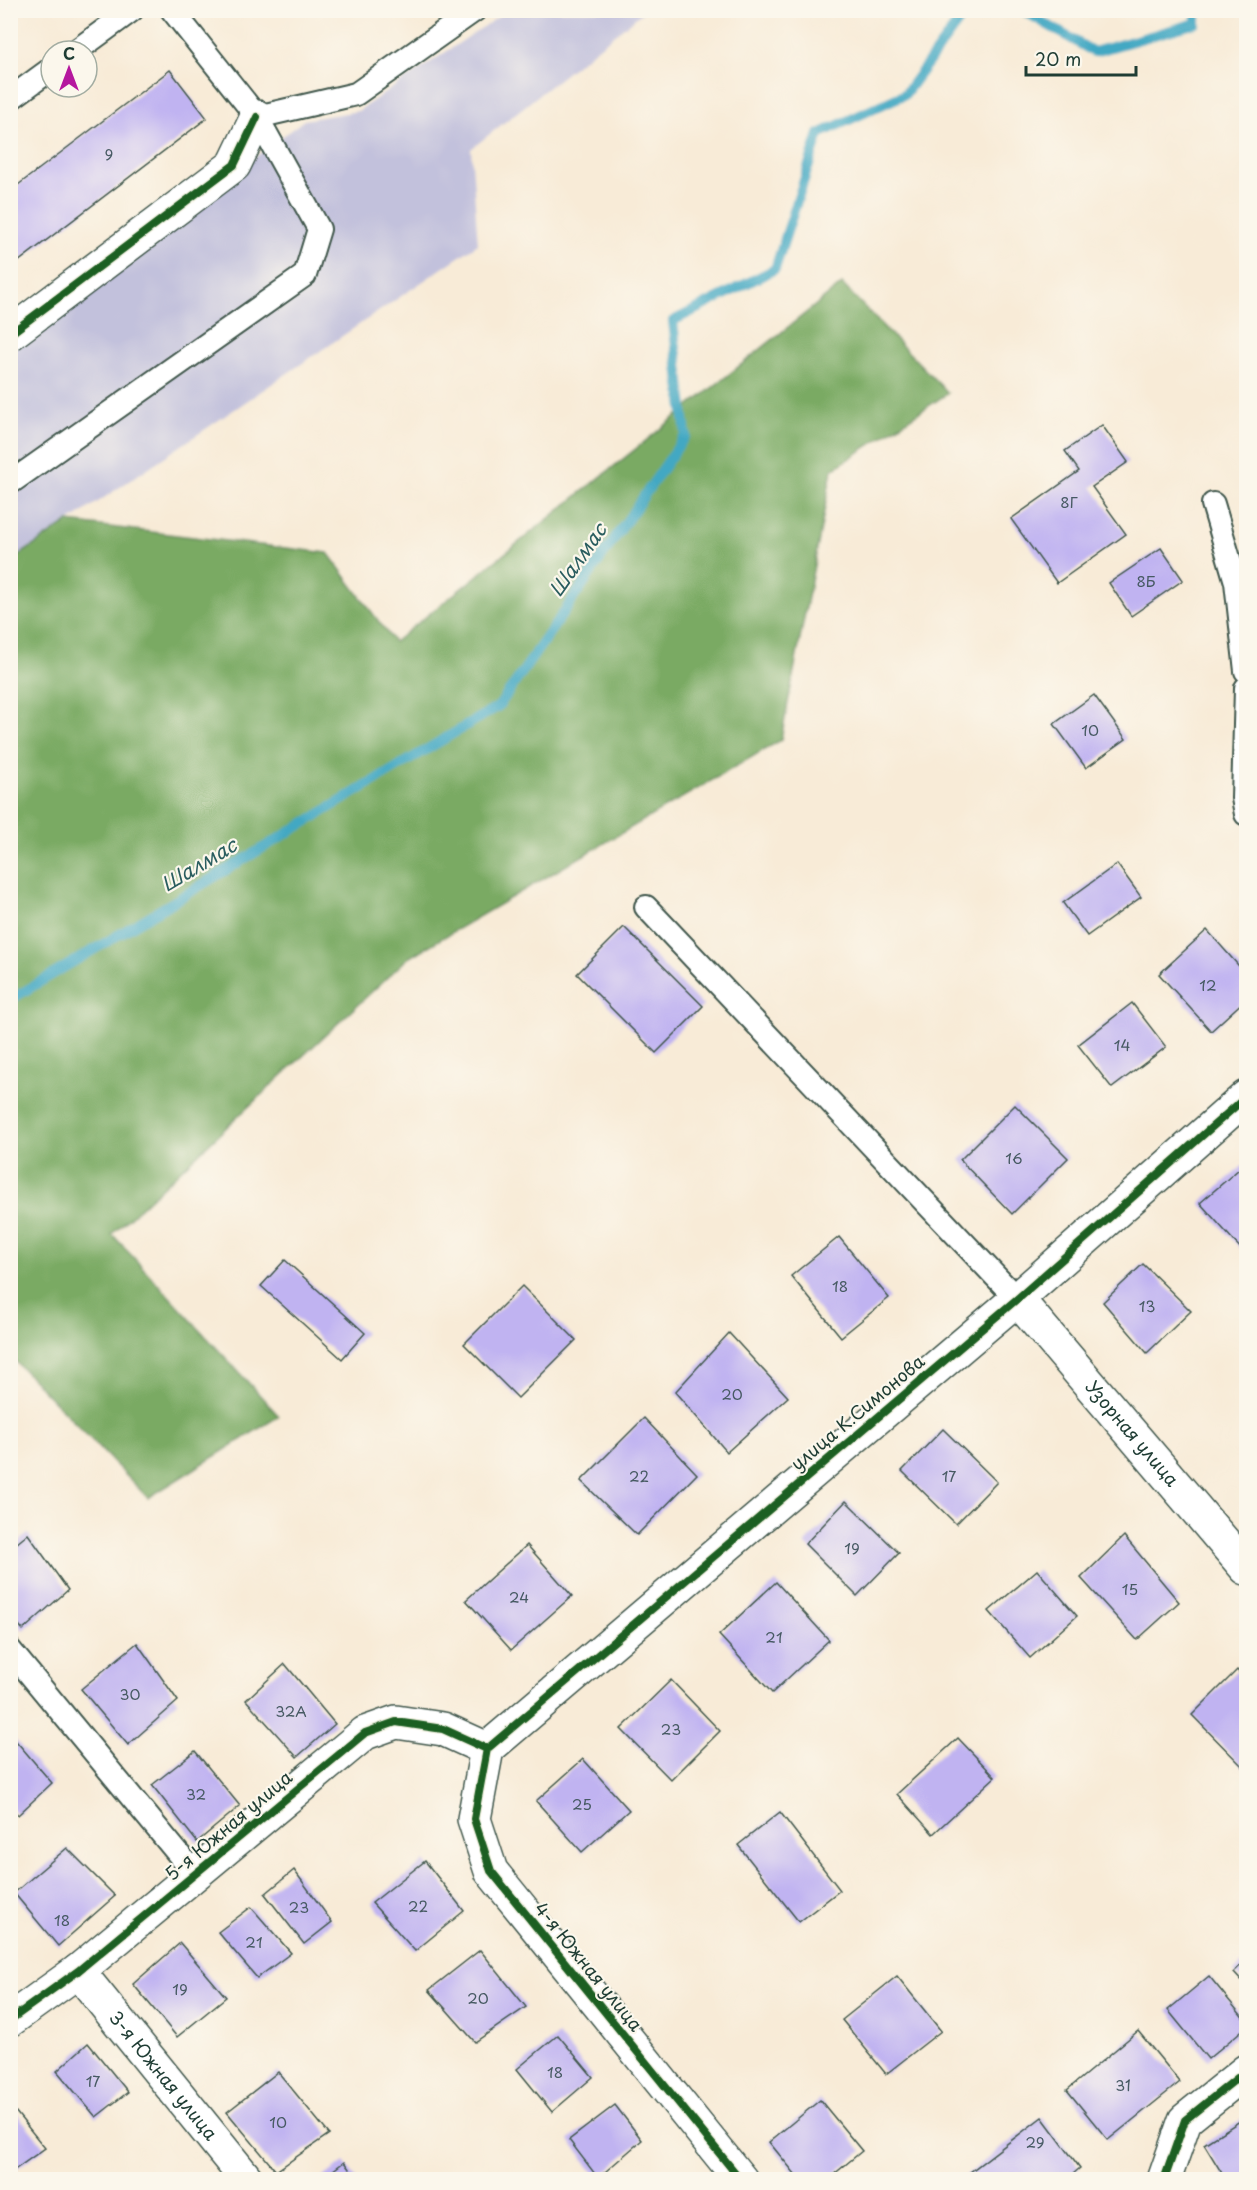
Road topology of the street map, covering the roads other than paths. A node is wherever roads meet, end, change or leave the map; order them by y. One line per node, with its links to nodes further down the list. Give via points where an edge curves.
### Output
1 (132, 10): 4 (lane)
2 (172, 10): 7 (lane)
3 (475, 10): 7 (lane, via 356,94)
4 (92, 39)
5 (39, 78): 6 (lane)
6 (10, 99)
7 (257, 117): 8 (street, via 234,165); 9 (lane, via 319,229 305,275)
8 (10, 334)
9 (10, 483)
10 (1213, 504): 11 (lane, via 1236,582)
11 (1246, 671)
12 (1246, 688): 13 (lane)
13 (1246, 814)
14 (646, 907): 16 (lane)
15 (1246, 1097): 16 (street, улица К.Симонова)
16 (1017, 1299): 17 (street, Узорная улица); 19 (street, улица К.Симонова)
17 (1246, 1568)
18 (10, 1650): 20 (lane)
19 (487, 1749): 20 (street, 5-я Южная улица, via 443,1729 396,1722 365,1733); 25 (street, 4-я Южная улица, via 474,1819 491,1871)
20 (195, 1874): 21 (street, 5-я Южная улица)
21 (78, 1971): 22 (street, 5-я Южная улица); 24 (street, 3-я Южная улица)
22 (10, 2020)
23 (1246, 2071): 26 (street, via 1185,2120)
24 (248, 2180)
25 (741, 2180)
26 (1164, 2180)

